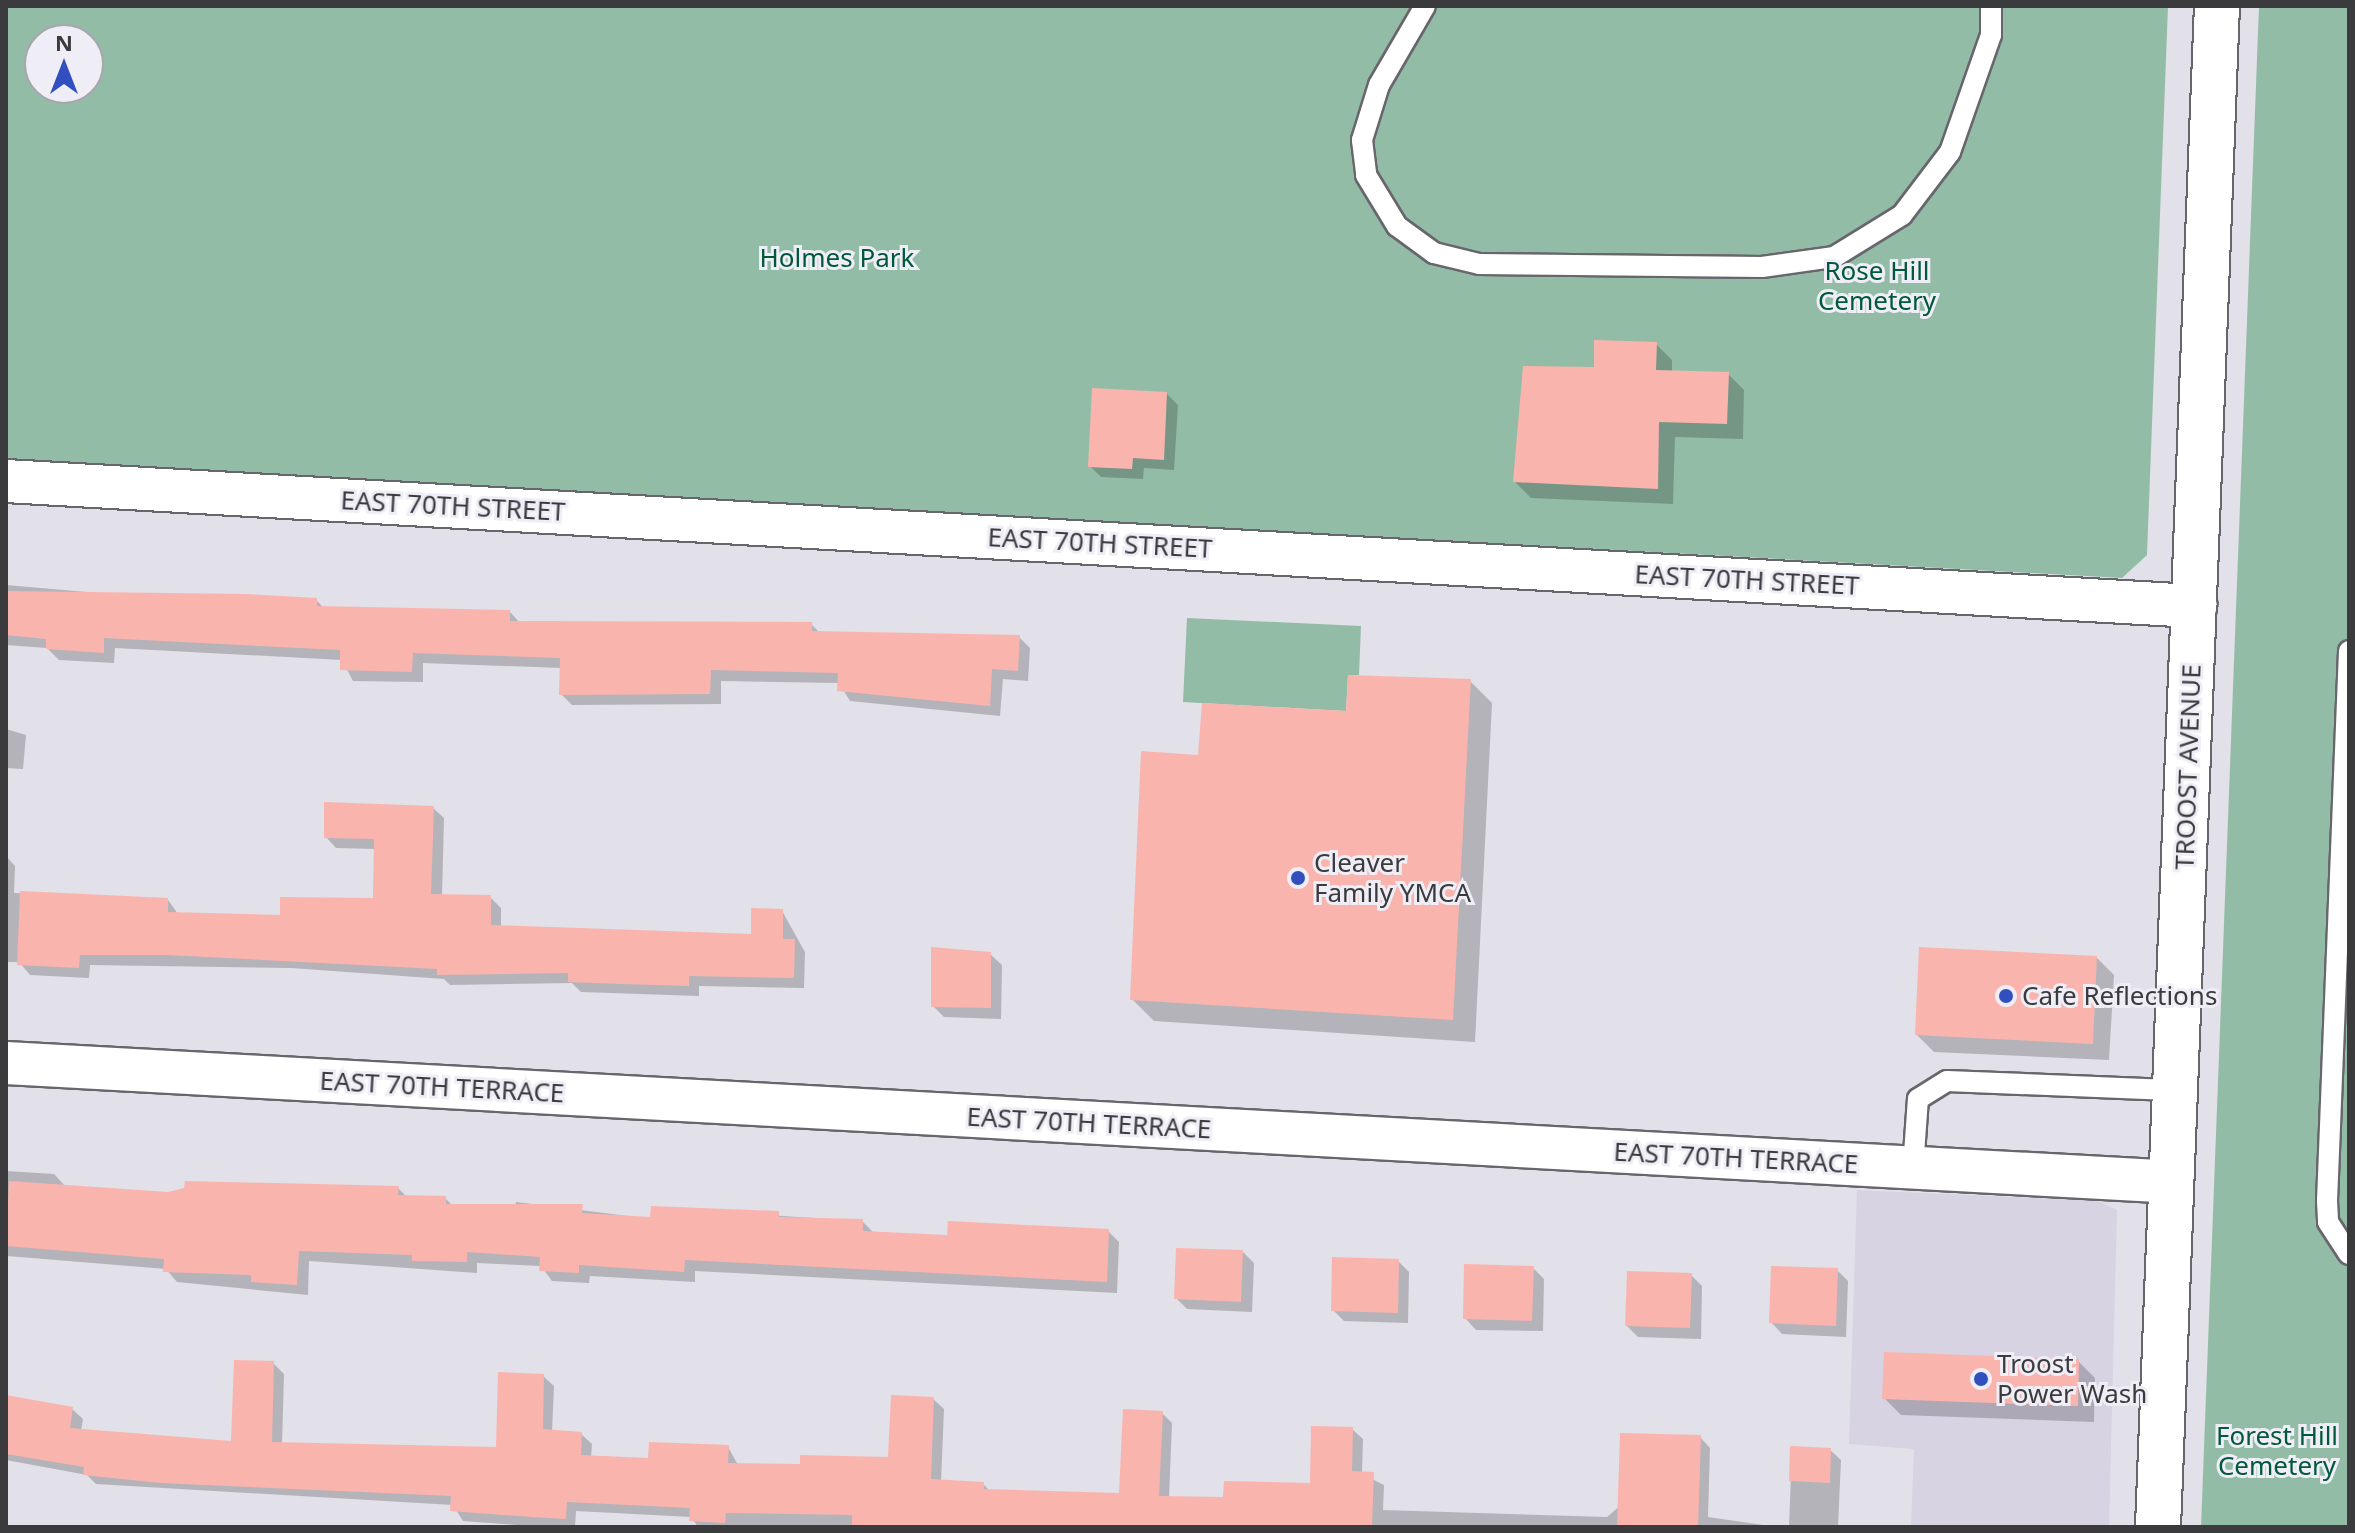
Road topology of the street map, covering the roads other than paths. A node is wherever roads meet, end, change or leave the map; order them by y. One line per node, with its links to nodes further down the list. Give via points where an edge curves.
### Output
1 (1425, 6): 2 (lane, via 1379,85 1362,140 1366,175 1397,226 1434,253 1479,264 1762,267 1834,257 1902,215 1950,152 1991,35)
2 (1991, 6)
3 (2217, 6): 5 (main road, TROOST AVENUE)
4 (6, 481): 5 (street, EAST 70TH STREET)
5 (2195, 606): 9 (main road, TROOST AVENUE)
6 (2349, 651): 7 (lane)
7 (2345, 826): 12 (lane, via 2327,1201 2328,1222)
8 (6, 1063): 10 (street, EAST 70TH TERRACE)
9 (2176, 1090): 10 (lane, via 1947,1081 1918,1099); 11 (main road, TROOST AVENUE)
10 (1913, 1168): 11 (street, EAST 70TH TERRACE)
11 (2172, 1182): 13 (main road, TROOST AVENUE)
12 (2349, 1254)
13 (2158, 1527)

